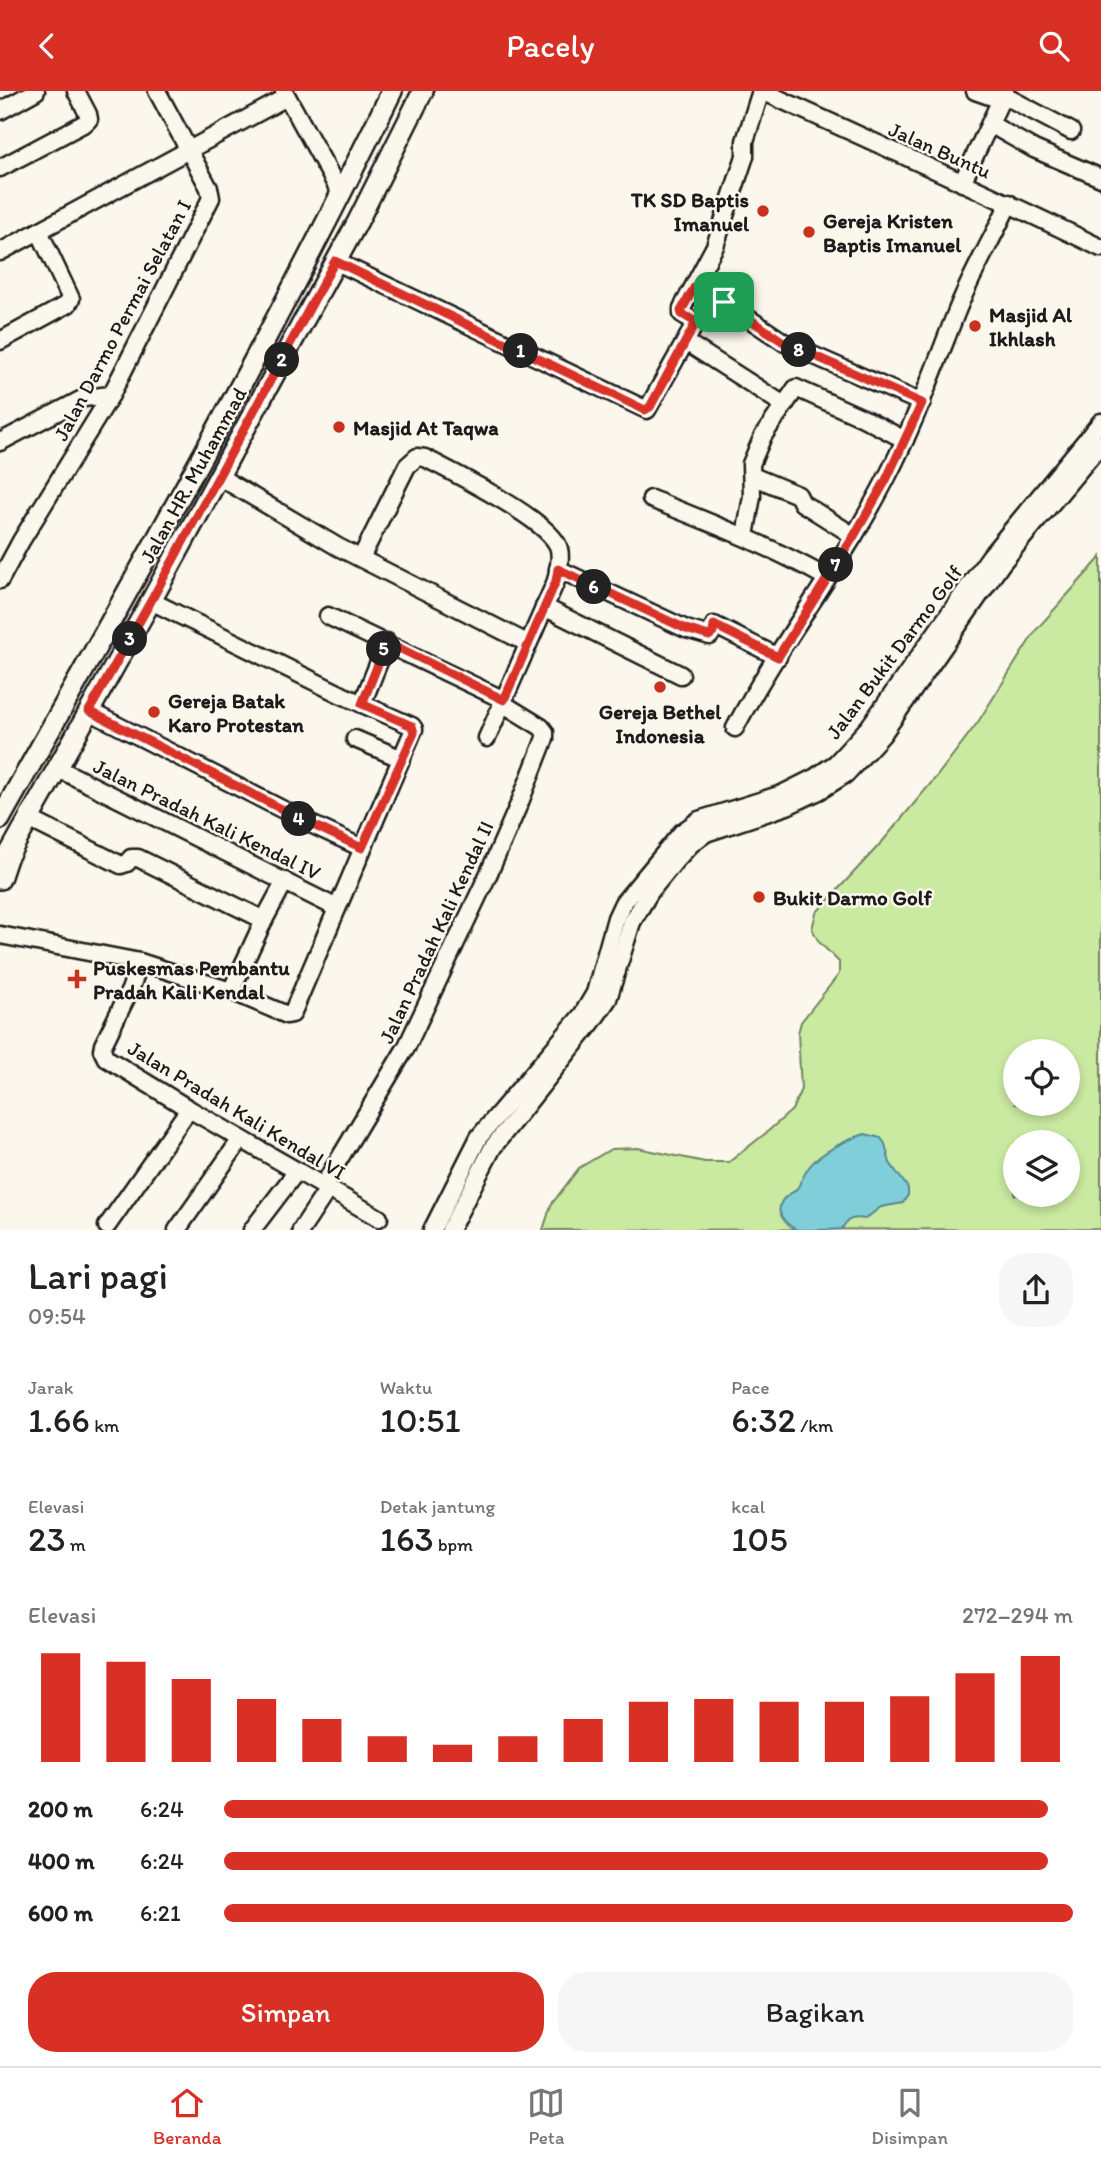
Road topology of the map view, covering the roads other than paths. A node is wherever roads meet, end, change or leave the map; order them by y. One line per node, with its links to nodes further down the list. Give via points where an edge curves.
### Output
1 (36, 91): 10 (street)
2 (76, 91): 14 (street, via 89,119)
3 (157, 91): 13 (street)
4 (392, 91): 17 (main road, Jalan HR. Muhammad)
5 (424, 91): 22 (main road, Jalan HR. Muhammad)
6 (762, 91): 16 (street, Jalan Buntu); 23 (street, via 715,246)
7 (975, 91): 9 (street)
8 (285, 94): 13 (street); 17 (street)
9 (1003, 95): 11 (street); 12 (street)
10 (0, 111)
11 (990, 124): 15 (street); 16 (street)
12 (1071, 131)
13 (189, 149): 19 (street); 28 (street, Jalan Darmo Permai Selatan I, via 211,198)
14 (0, 168)
15 (1101, 178)
16 (962, 183): 18 (street, Jalan Buntu)
17 (341, 194): 26 (main road, Jalan HR. Muhammad)
18 (1009, 203): 20 (street, Jalan Buntu); 29 (street, via 957,310)
19 (39, 231): 21 (street); 24 (street, via 71,299)
20 (1101, 248)
21 (0, 252)
22 (335, 261): 25 (street, via 645,410); 27 (main road, Jalan HR. Muhammad)
23 (694, 288): 25 (street, via 682,308 682,314 695,323); 29 (street, via 724,302 785,343)
24 (0, 341)
25 (687, 342): 30 (street)
26 (263, 344): 27 (main road); 40 (main road, Jalan HR. Muhammad)
27 (284, 355): 36 (main road, Jalan HR. Muhammad)
28 (111, 394): 33 (street, via 84,398); 46 (street, Jalan Darmo Permai Selatan I)
29 (922, 403): 32 (street)
30 (784, 405): 32 (street, via 798,389); 35 (street, via 759,446 751,464)
31 (1101, 422): 81 (street, Jalan Bukit Darmo Golf, via 991,555 869,727 836,763 782,794 699,820 665,852 623,903 595,993 582,1015 480,1137)
32 (905, 439): 39 (street)
33 (0, 442)
34 (1101, 444): 82 (street, Jalan Bukit Darmo Golf, via 1002,563 882,735 846,774 787,806 706,833 676,860 632,922 608,999 493,1147)
35 (752, 475): 38 (street); 39 (street, via 798,495 802,503)
36 (218, 476): 41 (main road, Jalan HR. Muhammad); 42 (street)
37 (651, 499): 38 (street)
38 (745, 536): 45 (street)
39 (854, 536): 45 (street)
40 (153, 546): 41 (main road, via 165,555); 44 (main road, Jalan HR. Muhammad)
41 (175, 555): 47 (main road, Jalan HR. Muhammad)
42 (361, 558): 43 (street, via 407,466 417,457 486,491 543,528 558,545); 51 (street)
43 (558, 569): 48 (street); 52 (street, via 686,629 709,636 714,625)
44 (135, 577): 47 (main road, via 150,581); 62 (main road, Jalan HR. Muhammad)
45 (827, 578): 52 (street)
46 (0, 580)
47 (154, 595): 55 (street); 56 (main road, Jalan HR. Muhammad)
48 (544, 607): 51 (street); 53 (street)
49 (328, 616): 50 (street, Jalan Pradah Kali Kendal II)
50 (387, 642): 54 (street, Jalan Pradah Kali Kendal II); 55 (street)
51 (527, 643): 54 (street)
52 (778, 657): 57 (street)
53 (681, 675)
54 (503, 701): 58 (street); 75 (street, Jalan Pradah Kali Kendal II, via 541,727 545,738 488,875 407,1047)
55 (362, 704): 60 (street, via 412,726 414,733)
56 (89, 711): 61 (main road, Jalan HR. Muhammad); 64 (street)
57 (735, 728)
58 (486, 738)
59 (355, 739): 60 (street)
60 (402, 759): 64 (street)
61 (57, 768): 63 (main road, Jalan HR. Muhammad); 66 (street, Jalan Pradah Kali Kendal IV)
62 (0, 819)
63 (29, 819): 65 (main road, Jalan HR. Muhammad); 68 (street, via 121,865 138,858)
64 (362, 848): 67 (street)
65 (0, 879)
66 (285, 881): 67 (street, Jalan Pradah Kali Kendal IV); 68 (street)
67 (337, 908): 71 (street, via 292,1014)
68 (264, 920): 71 (street)
69 (0, 935): 70 (street)
70 (141, 962): 71 (street); 72 (street, Jalan Pradah Kali Kendal VI, via 102,1050 106,1058)
71 (231, 991)
72 (189, 1109): 73 (street, Jalan Pradah Kali Kendal VI); 77 (street)
73 (241, 1139): 74 (street, Jalan Pradah Kali Kendal VI); 78 (street)
74 (297, 1171): 75 (street, Jalan Pradah Kali Kendal VI); 79 (street)
75 (325, 1188): 76 (street, Jalan Pradah Kali Kendal VI); 80 (street, Jalan Pradah Kali Kendal II)
76 (379, 1218)
77 (107, 1226)
78 (177, 1230)
79 (252, 1230)
80 (301, 1230)
81 (432, 1230)
82 (450, 1230)

